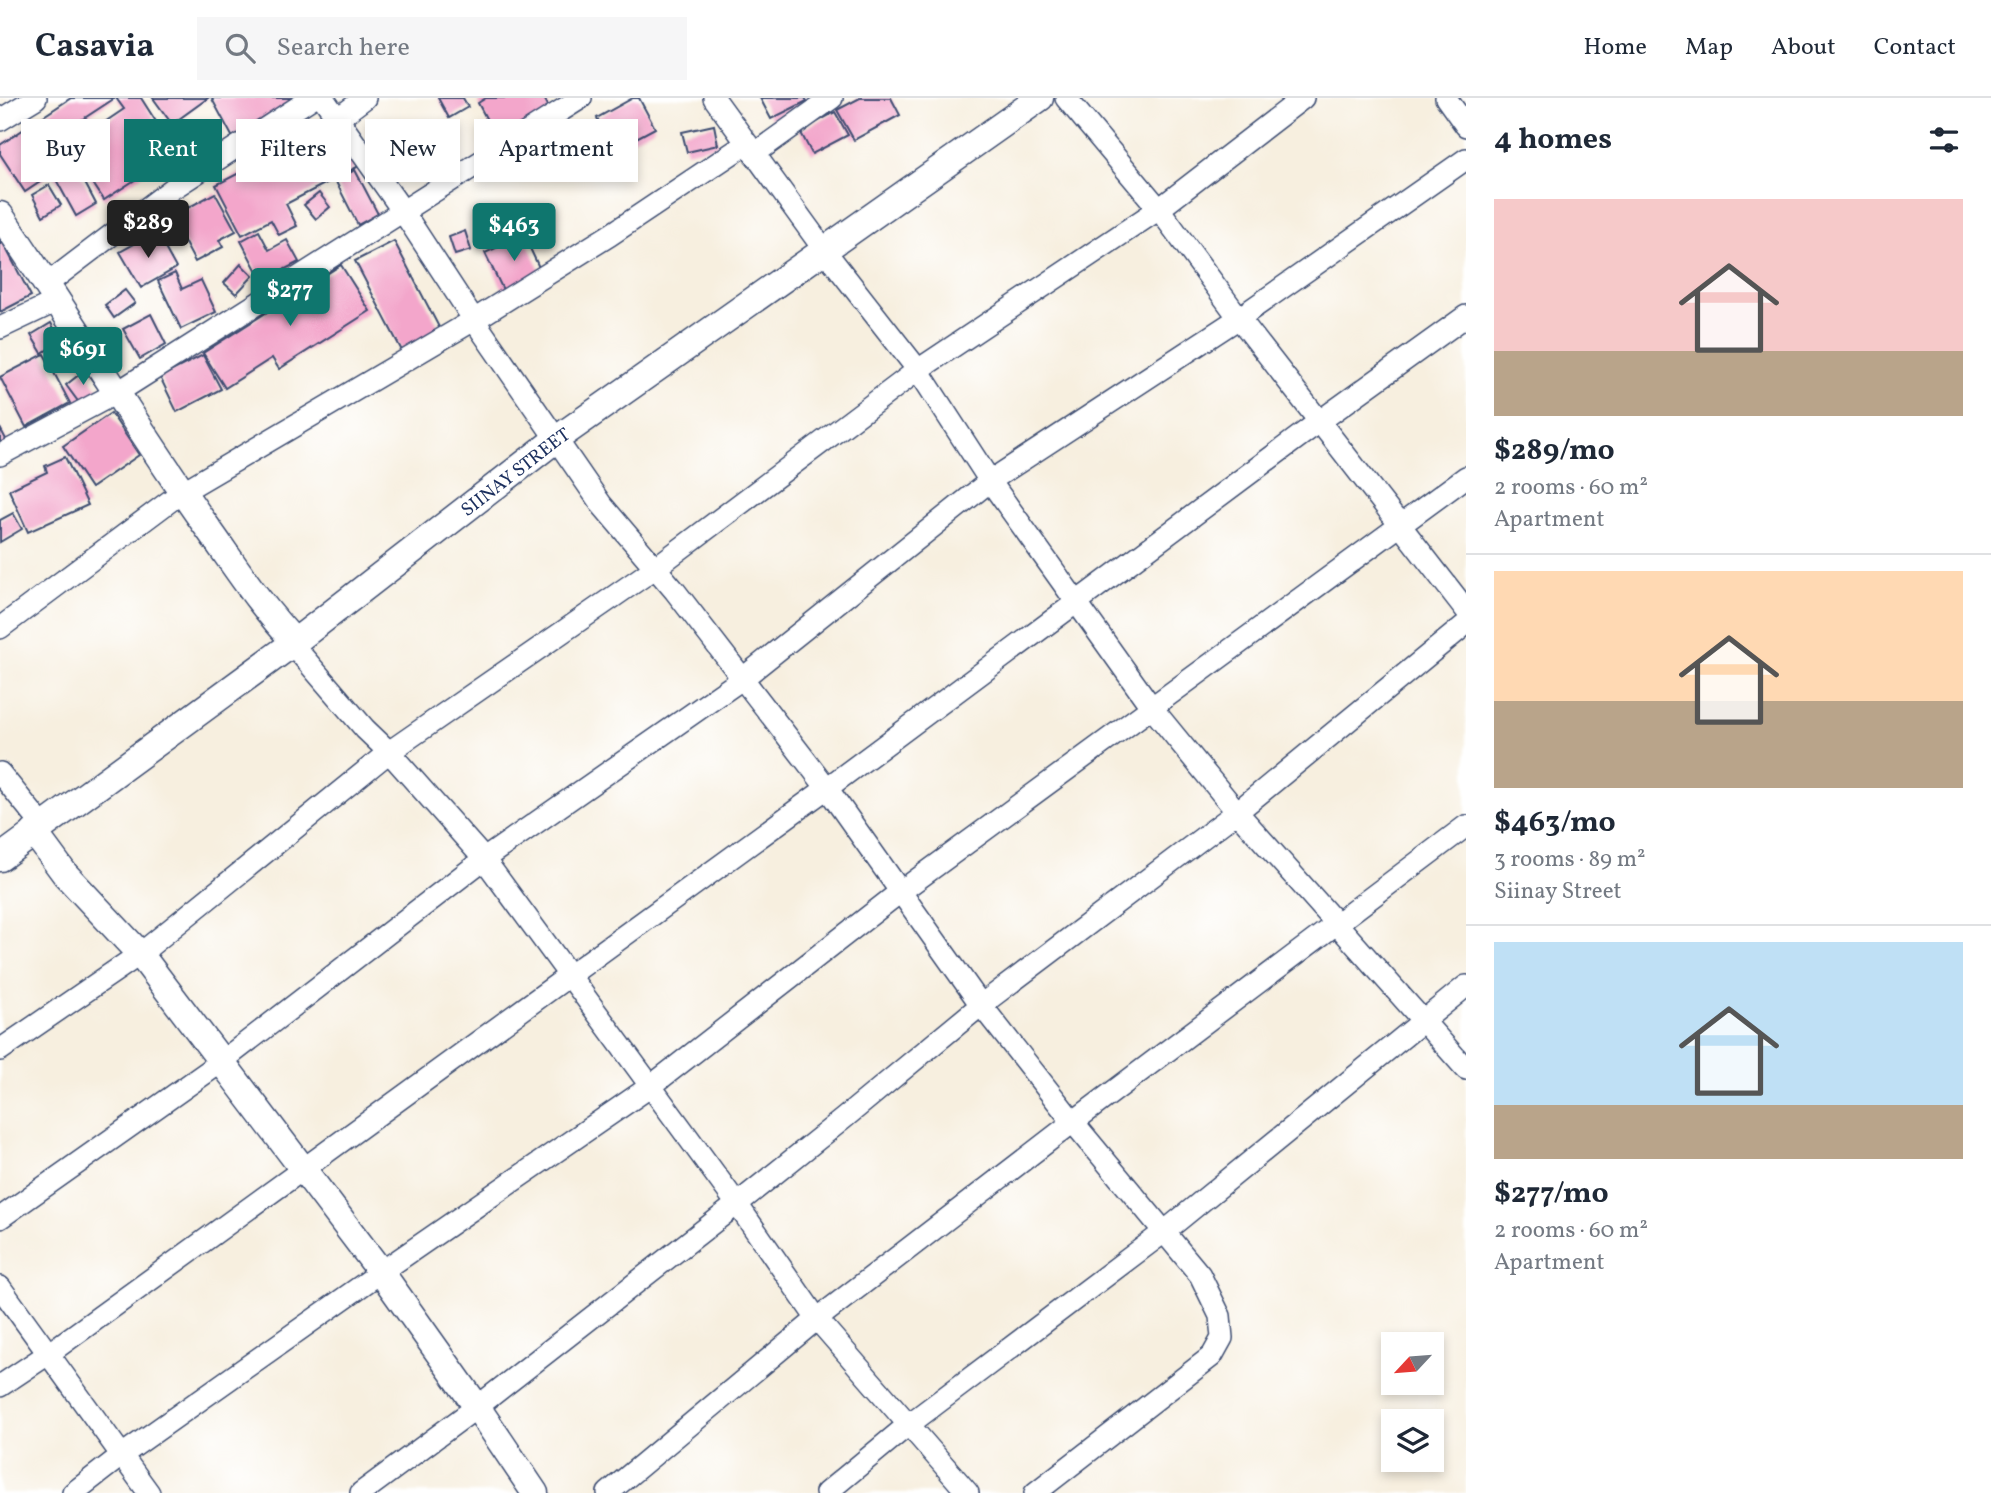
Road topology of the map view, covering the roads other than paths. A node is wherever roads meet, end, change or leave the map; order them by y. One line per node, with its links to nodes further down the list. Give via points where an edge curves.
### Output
1 (36, 98): 13 (street)
2 (312, 98): 22 (street, via 172,189)
3 (323, 98): 12 (street)
4 (365, 98): 12 (street)
5 (582, 98): 19 (street)
6 (713, 98): 16 (street)
7 (832, 98): 16 (street)
8 (1041, 98): 21 (street, SIINAY STREET)
9 (1066, 98): 18 (street)
10 (1303, 98): 18 (street)
11 (1446, 98): 14 (street)
12 (337, 119)
13 (0, 120)
14 (1466, 126)
15 (351, 139): 19 (street)
16 (750, 149): 21 (street); 25 (street)
17 (1466, 159): 24 (street)
18 (1159, 209): 24 (street); 27 (street)
19 (402, 211): 25 (street); 28 (street)
20 (0, 215): 22 (street)
21 (825, 251): 27 (street); 30 (street, SIINAY STREET)
22 (53, 292): 26 (street); 28 (street)
23 (1466, 316): 29 (street)
24 (1239, 318): 29 (street); 33 (street)
25 (474, 320): 30 (street); 34 (street)
26 (0, 328)
27 (918, 370): 33 (street); 36 (street)
28 (117, 392): 31 (street); 34 (street)
29 (1320, 421): 35 (street); 37 (street)
30 (555, 440): 36 (street); 41 (street, SIINAY STREET)
31 (0, 455)
32 (1466, 477): 35 (street)
33 (990, 481): 37 (street); 42 (street)
34 (182, 492): 40 (street); 41 (street)
35 (1401, 524): 38 (street); 43 (street)
36 (655, 568): 42 (street); 44 (street)
37 (1077, 603): 43 (street); 46 (street)
38 (1466, 610)
39 (1466, 624): 47 (street)
40 (0, 628)
41 (293, 643): 44 (street); 49 (street, SIINAY STREET)
42 (742, 679): 46 (street); 51 (street)
43 (1152, 708): 47 (street); 52 (street)
44 (389, 752): 51 (street); 54 (street)
45 (0, 773): 49 (street)
46 (827, 788): 52 (street); 55 (street)
47 (1237, 812): 53 (street); 57 (street)
48 (1466, 826): 53 (street)
49 (39, 829): 50 (street, SIINAY STREET); 54 (street, via 65,874)
50 (0, 858)
51 (484, 859): 55 (street); 60 (street)
52 (900, 892): 57 (street); 62 (street)
53 (1337, 924): 58 (street); 63 (street)
54 (140, 954): 59 (street); 60 (street)
55 (569, 975): 62 (street); 64 (street)
56 (1466, 986): 58 (street)
57 (981, 1005): 63 (street); 65 (street)
58 (1422, 1022): 61 (street); 67 (street)
59 (0, 1050)
60 (221, 1062): 64 (street); 66 (street)
61 (1466, 1069)
62 (651, 1086): 65 (street); 68 (street)
63 (1073, 1122): 67 (street); 70 (street)
64 (302, 1170): 68 (street); 71 (street)
65 (737, 1204): 70 (street); 73 (street)
66 (0, 1218)
67 (1164, 1232): 74 (street); 83 (street, via 1200,1275 1220,1316 1223,1338 1212,1356)
68 (381, 1272): 73 (street); 75 (street)
69 (0, 1287): 71 (street)
70 (817, 1319): 74 (street); 80 (street)
71 (48, 1354): 72 (street); 75 (street)
72 (0, 1386)
73 (477, 1407): 78 (street); 79 (street)
74 (908, 1425): 81 (street); 82 (street)
75 (122, 1455): 76 (street); 77 (street)
76 (74, 1493)
77 (149, 1493)
78 (361, 1493)
79 (535, 1493)
80 (608, 1493)
81 (826, 1493)
82 (968, 1493)
83 (1035, 1493)

